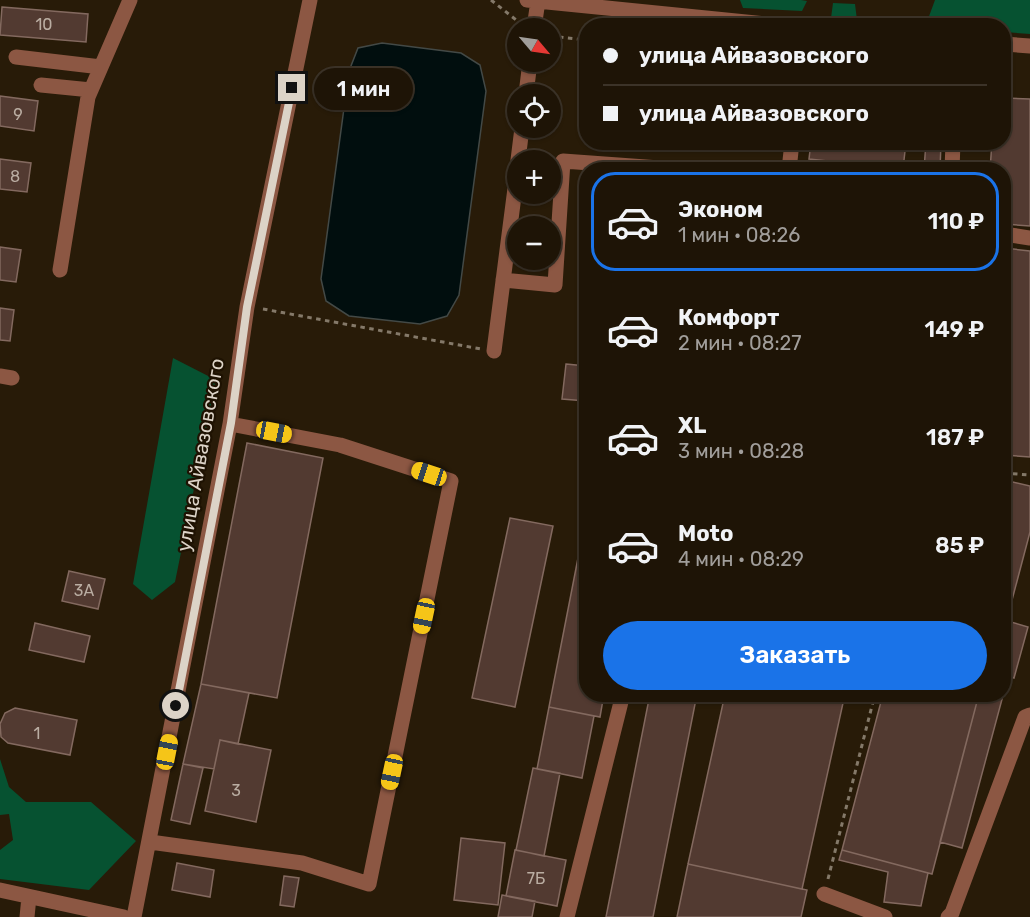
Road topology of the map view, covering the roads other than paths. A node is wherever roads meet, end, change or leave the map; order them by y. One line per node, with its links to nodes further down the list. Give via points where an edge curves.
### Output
1 (130, 0): 10 (street)
2 (310, 0): 20 (street, улица Айвазовского, via 247,307)
3 (532, 1): 4 (street); 5 (street)
4 (673, 8): 6 (street)
5 (533, 18)
6 (736, 18)
7 (1011, 45): 8 (street)
8 (1030, 46)
9 (16, 57): 10 (street)
10 (101, 67): 12 (street)
11 (41, 85): 12 (street)
12 (91, 90): 17 (street)
13 (579, 162): 18 (street, via 563,161 555,285)
14 (513, 204): 18 (street)
15 (1011, 235): 16 (street)
16 (1030, 238)
17 (60, 270)
18 (503, 280): 19 (street)
19 (494, 351)
20 (231, 423): 23 (street, улица Айвазовского); 23 (street, via 340,445 452,481 369,884 302,863)
21 (620, 702): 31 (street)
22 (1030, 715): 27 (street, via 1025,717)
23 (150, 842): 30 (street, улица Айвазовского)
24 (0, 890): 26 (street)
25 (824, 894): 32 (street)
26 (29, 897): 28 (street); 29 (street)
27 (951, 915)
28 (27, 917)
29 (124, 917)
30 (134, 917)
31 (567, 917)
32 (885, 917)

